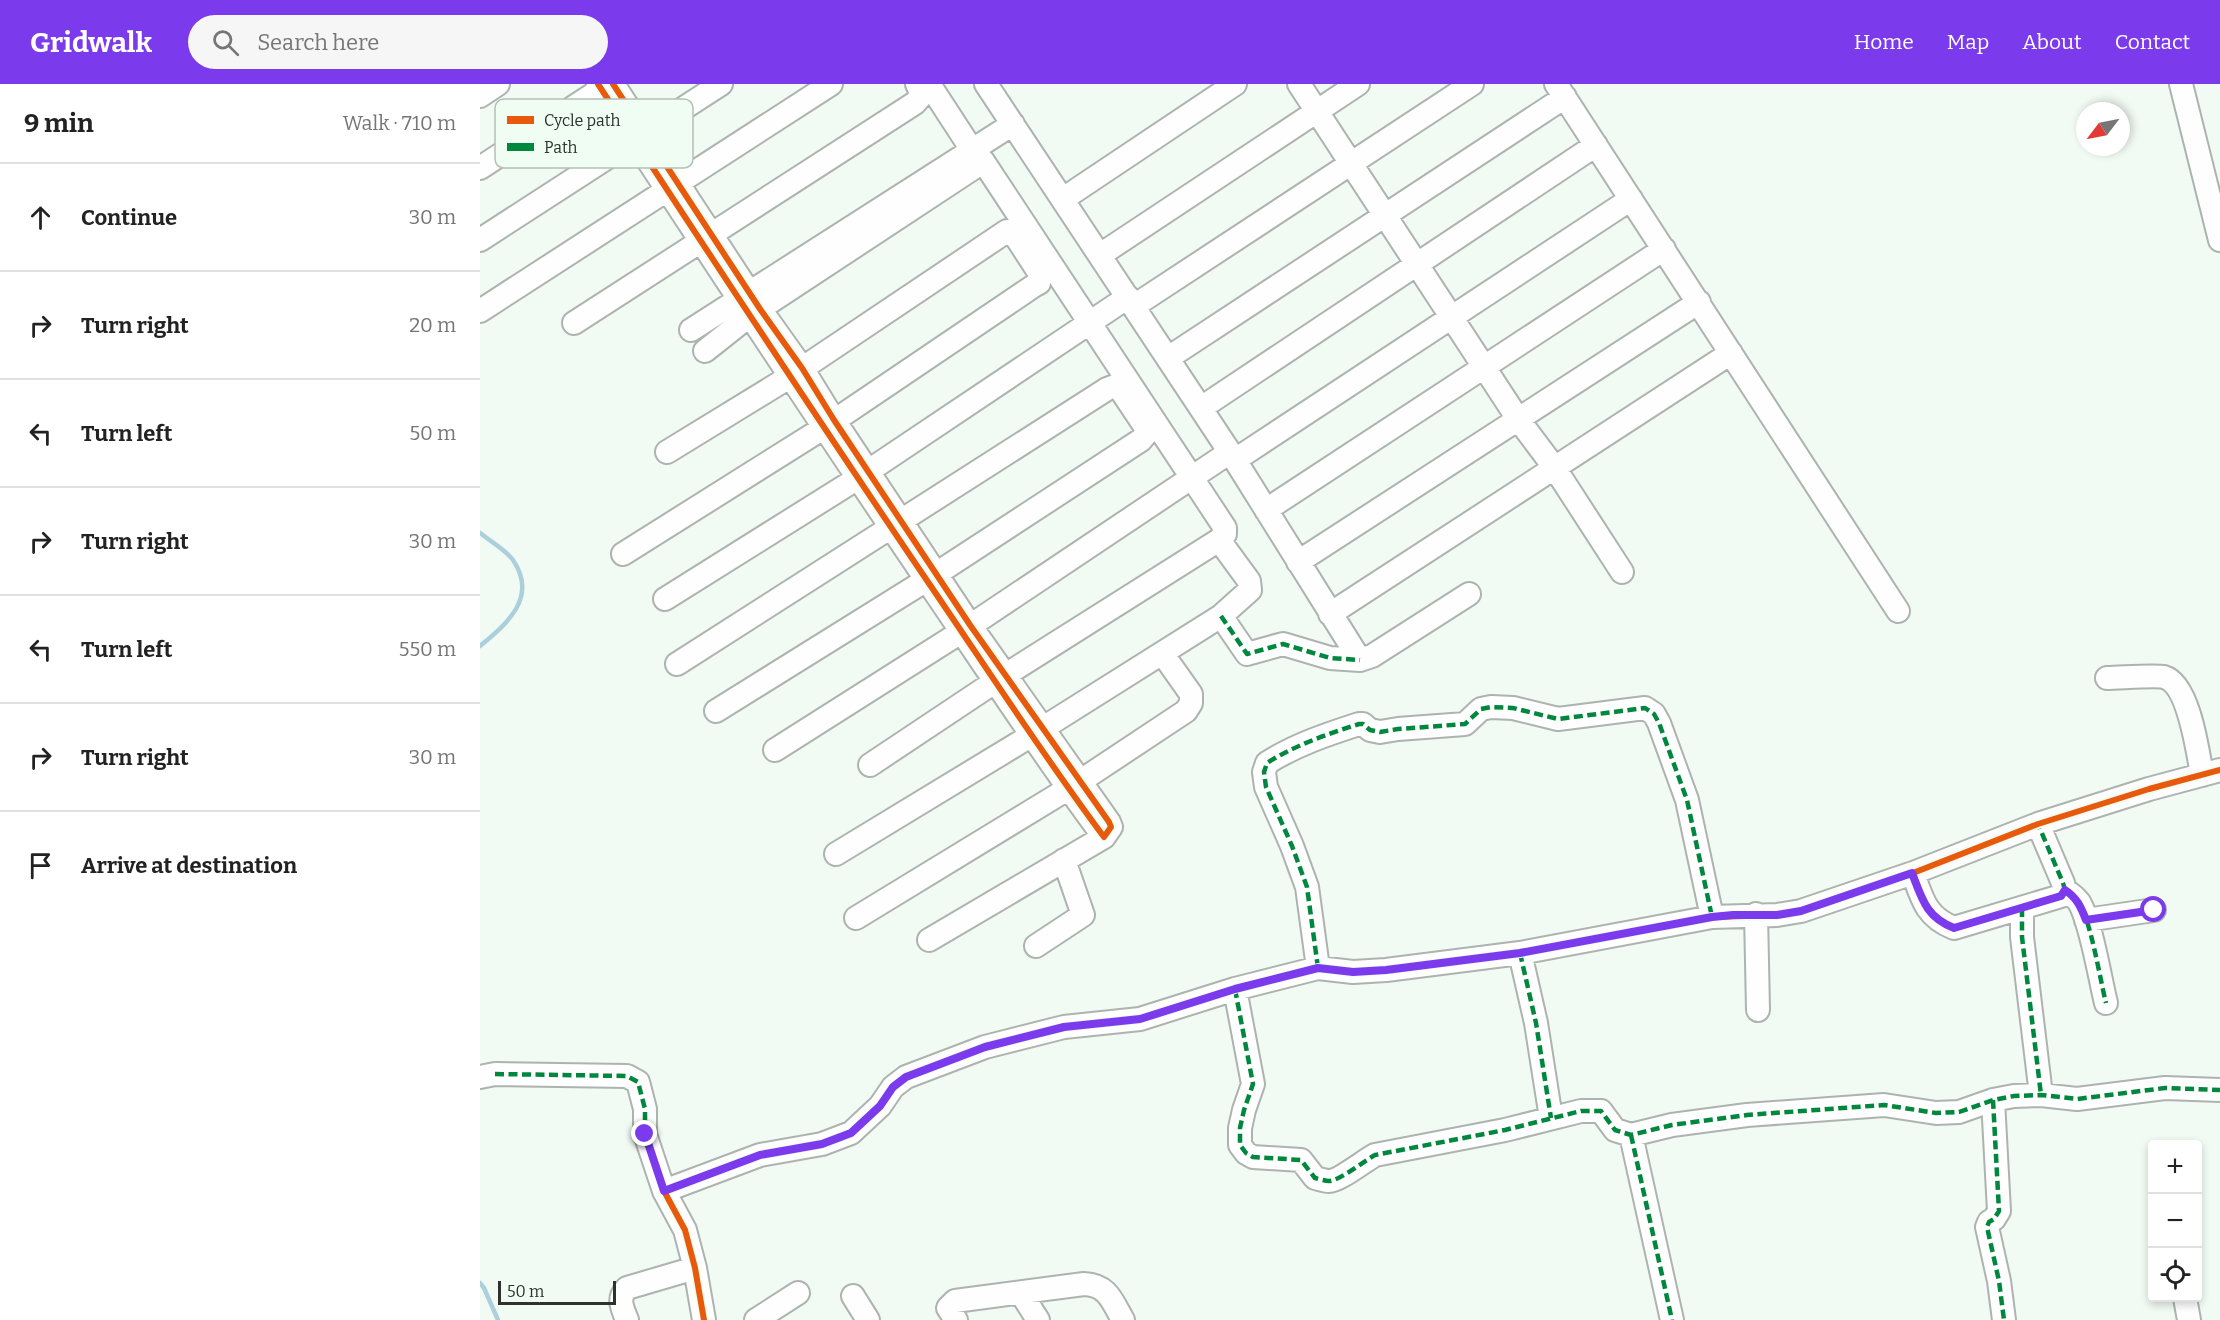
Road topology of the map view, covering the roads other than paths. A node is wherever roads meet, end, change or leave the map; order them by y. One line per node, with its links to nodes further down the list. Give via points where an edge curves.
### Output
1 (498, 84): 14 (street)
2 (721, 84): 17 (street)
3 (831, 84): 27 (street)
4 (917, 84): 31 (street, via 922,95 915,103)
5 (929, 84): 21 (street)
6 (986, 84): 19 (street)
7 (1235, 84): 28 (street)
8 (1299, 84): 18 (street)
9 (1358, 84): 18 (street)
10 (1472, 84): 23 (street)
11 (2181, 84): 33 (street)
12 (606, 85): 15 (street); 16 (street)
13 (1560, 90): 20 (street); 30 (street)
14 (480, 96)
15 (585, 99)
16 (615, 99)
17 (693, 102)
18 (1317, 111): 23 (street); 35 (street)
19 (1017, 130): 21 (street); 28 (street)
20 (1596, 145): 29 (street); 36 (street)
21 (977, 156): 39 (street); 43 (street)
22 (495, 158): 24 (street)
23 (1351, 164): 30 (street); 37 (street)
24 (480, 168)
25 (591, 168): 32 (street)
26 (661, 168): 27 (street)
27 (673, 187): 31 (street); 40 (street)
28 (1063, 199): 35 (street)
29 (1631, 199): 34 (street); 41 (street)
30 (1384, 215): 36 (street); 47 (street)
31 (705, 238): 39 (street); 42 (street)
32 (480, 240)
33 (2220, 240)
34 (1664, 249): 38 (street); 48 (street)
35 (1100, 255): 37 (street)
36 (1417, 264): 41 (street); 50 (street)
37 (1131, 302): 43 (street); 47 (street)
38 (1699, 302): 46 (street); 51 (street)
39 (749, 305): 44 (street); 45 (street); 49 (street)
40 (480, 311)
41 (1451, 318): 48 (street); 54 (street)
42 (574, 322)
43 (1090, 322): 56 (street); 57 (street)
44 (692, 330)
45 (705, 351)
46 (1731, 353): 55 (street); 67 (street)
47 (1168, 358): 50 (street)
48 (1484, 368): 51 (street); 58 (street)
49 (797, 372): 52 (street); 52 (street, via 1007,231 1012,231 1040,274 1039,283); 53 (street)
50 (1201, 408): 54 (street)
51 (1518, 419): 55 (street); 62 (street)
52 (829, 423): 56 (street); 61 (street)
53 (667, 452)
54 (1233, 456): 57 (street); 58 (street)
55 (1554, 467): 63 (street); 68 (street)
56 (862, 474): 59 (street); 66 (street)
57 (1192, 478): 60 (street, via 1225,528); 70 (street)
58 (1266, 510): 62 (street)
59 (896, 525): 64 (street); 64 (street, via 1107,388 1120,389 1146,428 1142,440); 73 (street)
60 (1219, 540): 69 (street, via 1249,581 1250,590); 74 (street)
61 (623, 554)
62 (1298, 562): 68 (street)
63 (1622, 572)
64 (931, 577): 70 (street); 76 (street)
65 (1469, 594): 72 (street)
66 (665, 599)
67 (1898, 611)
68 (1330, 614): 72 (street)
69 (1221, 616): 71 (street); 72 (street, via 1247,654 1283,644 1330,658)
70 (965, 628): 74 (street); 78 (street)
71 (1162, 653): 77 (street); 81 (street, via 1191,694 1186,711)
72 (1360, 660)
73 (676, 664)
74 (1001, 678): 77 (street); 79 (street)
75 (2107, 678): 80 (street, via 2164,677 2175,685)
76 (716, 711)
77 (1037, 732): 81 (street); 83 (street)
78 (775, 750)
79 (870, 765)
80 (2211, 772): 82 (street)
81 (1074, 785): 84 (street, via 1111,827 1104,837); 91 (street)
82 (2038, 824): 85 (street); 86 (street)
83 (836, 854)
84 (1064, 860): 93 (street); 94 (street, via 1083,915)
85 (1912, 873): 87 (street, via 1932,916 1954,928); 89 (street, via 1801,911)
86 (2065, 890): 87 (street, via 2061,896); 92 (street, via 2080,904)
87 (2022, 908): 102 (street)
88 (2154, 910): 92 (street)
89 (1756, 915): 90 (street); 99 (street)
90 (1712, 917): 95 (street); 96 (street, via 1687,800 1659,723 1645,708 1558,719 1491,707 1481,709 1465,724 1374,732 1359,724 1277,757 1267,763 1264,772 1266,787 1307,887)
91 (856, 918)
92 (2086, 920): 98 (street)
93 (929, 940)
94 (1036, 946)
95 (1520, 953): 96 (street, via 1386,970); 104 (street)
96 (1318, 968): 97 (street)
97 (1235, 989): 104 (street, via 1253,1084 1240,1128 1240,1145 1250,1155 1301,1160 1315,1178 1330,1181 1375,1155); 106 (street, via 1140,1019 1064,1027 985,1047 906,1077 851,1133 822,1144 760,1155)
98 (2106, 1003)
99 (1758, 1010)
100 (480, 1077): 106 (street, via 495,1074 634,1078 645,1109 645,1134)
101 (2220, 1090): 102 (street, via 2165,1088 2078,1099)
102 (2041, 1095): 103 (street)
103 (1993, 1100): 105 (street, via 1959,1112 1936,1113 1884,1105 1730,1117); 120 (street, via 1999,1211 1987,1227)
104 (1551, 1118): 105 (street, via 1600,1111 1615,1130)
105 (1631, 1135): 119 (street)
106 (664, 1191): 107 (street, via 686,1230)
107 (695, 1268): 113 (street, via 627,1288 620,1302); 114 (street)
108 (798, 1293): 112 (street)
109 (1021, 1293): 116 (street, via 955,1301 948,1308); 117 (street); 118 (street, via 1097,1284)
110 (853, 1296): 115 (street)
111 (2186, 1302): 121 (street)
112 (769, 1316)
113 (627, 1320)
114 (704, 1320)
115 (868, 1320)
116 (956, 1320)
117 (1038, 1320)
118 (1123, 1320)
119 (1672, 1320)
120 (2004, 1320)
121 (2189, 1320)

